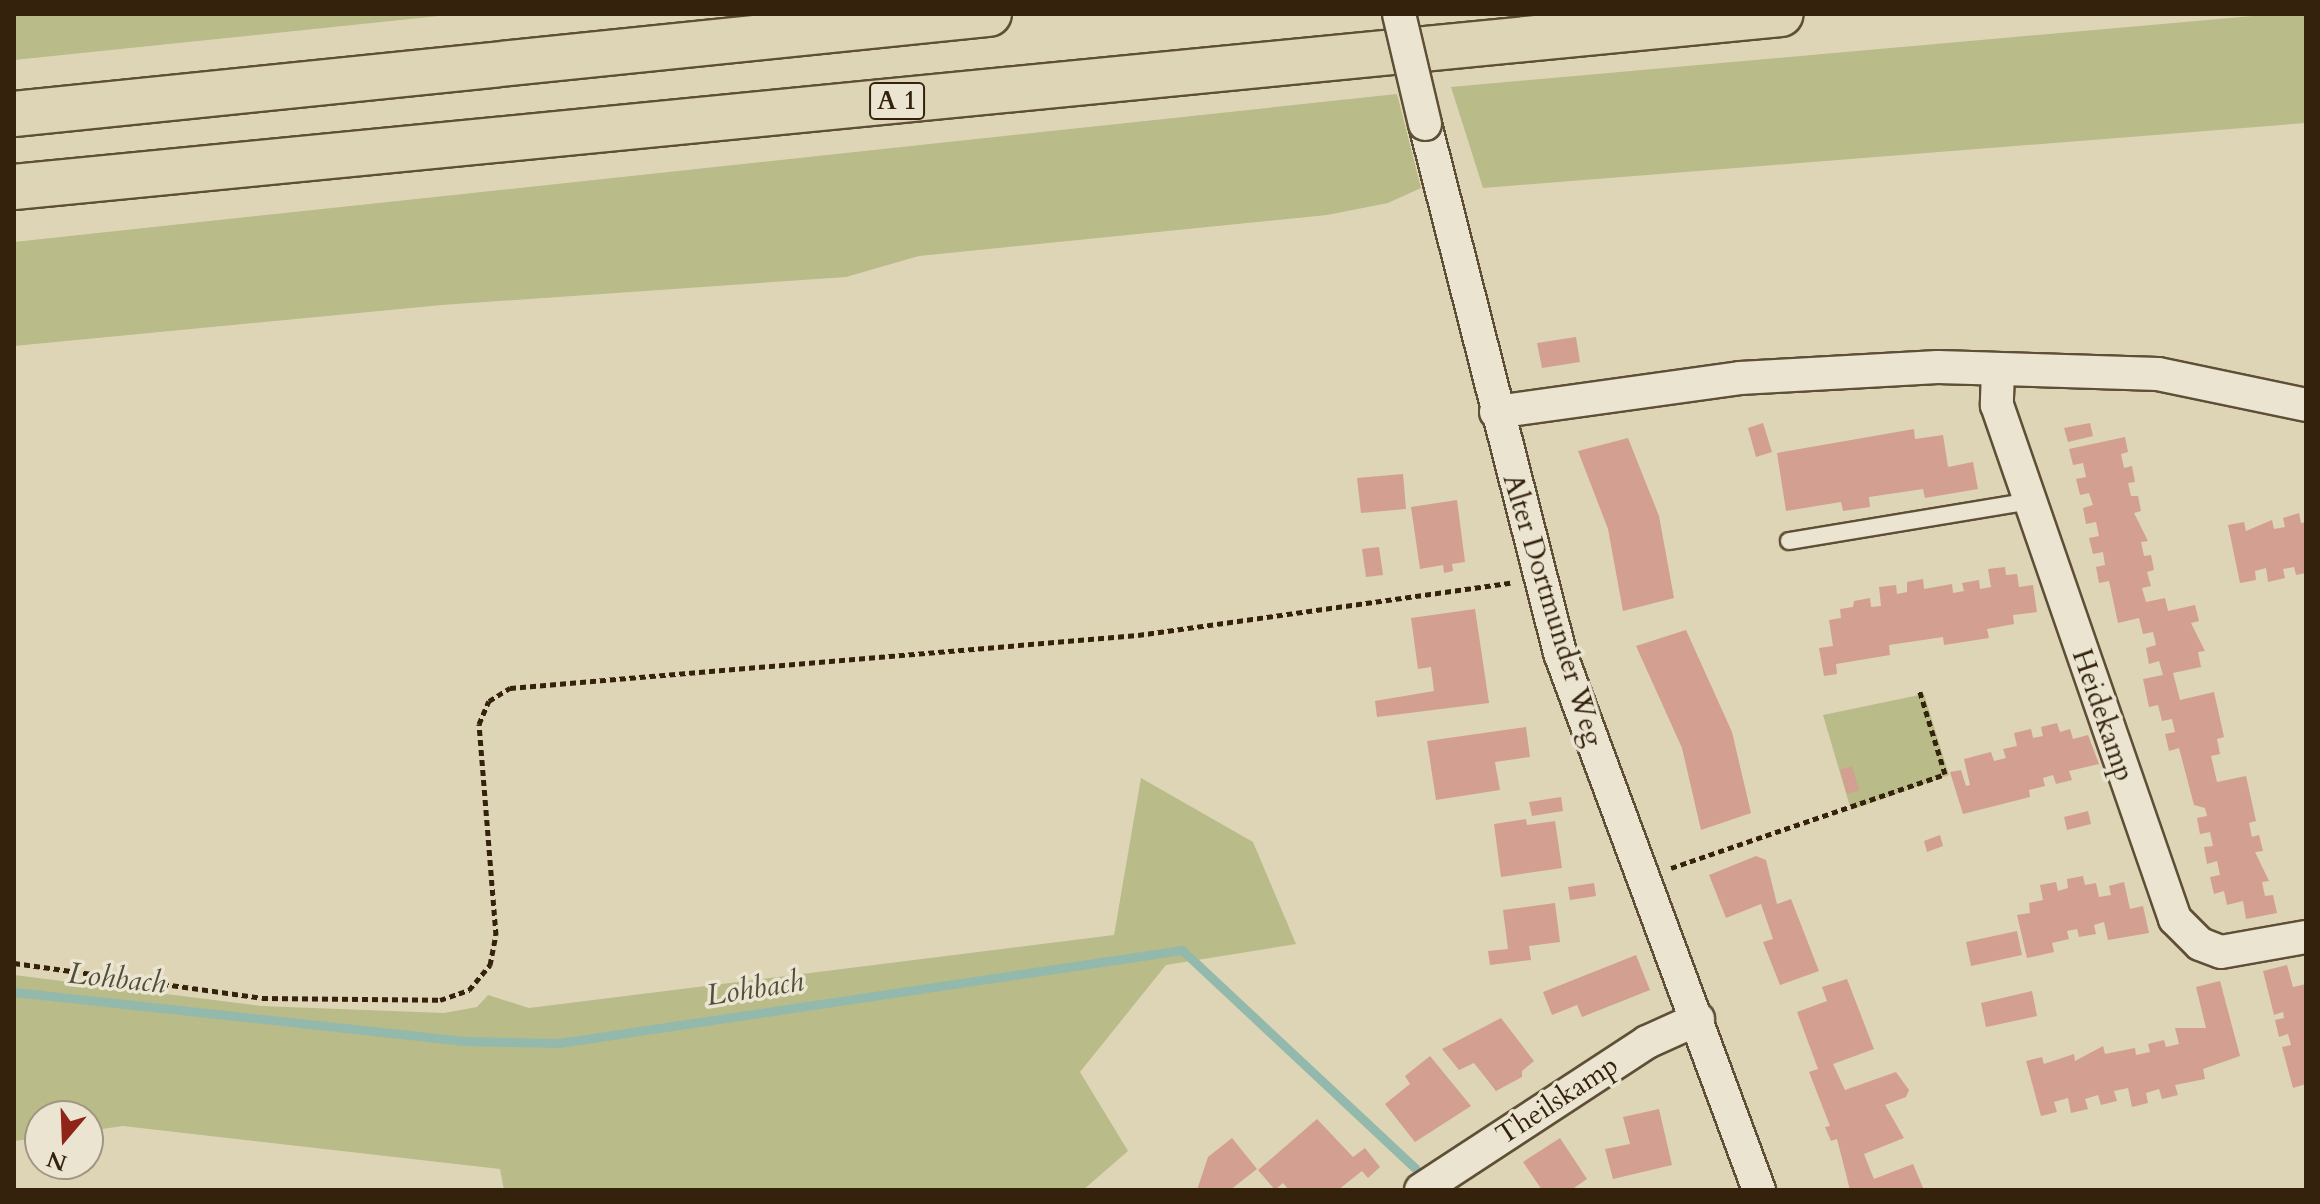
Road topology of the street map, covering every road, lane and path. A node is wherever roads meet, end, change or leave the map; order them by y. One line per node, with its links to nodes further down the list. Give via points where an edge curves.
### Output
1 (989, 14): 4 (highway)
2 (1399, 14): 8 (street, Alter Dortmunder Weg, bridge)
3 (1781, 14): 5 (highway, A 1)
4 (14, 114)
5 (14, 187)
6 (1998, 370): 7 (street, via 2158,374); 8 (street, via 1938,367 1740,378); 9 (street, Heidekamp, via 1997,405)
7 (2306, 405)
8 (1496, 412): 11 (street, Alter Dortmunder Weg)
9 (2030, 501): 10 (lane); 14 (street, Heidekamp, via 2175,919 2200,944 2221,952)
10 (1789, 541)
11 (1539, 578): 15 (path, via 1138,635 510,688 489,701 479,724 496,935 490,965 469,990 440,1000 262,998); 16 (street, Alter Dortmunder Weg, via 1639,877)
12 (1919, 689): 13 (path, via 1945,774)
13 (1663, 870)
14 (2306, 937)
15 (14, 963)
16 (1698, 1019): 17 (street, Theilskamp, via 1647,1042); 18 (street, Alter Dortmunder Weg)
17 (1421, 1190)
18 (1759, 1190)

